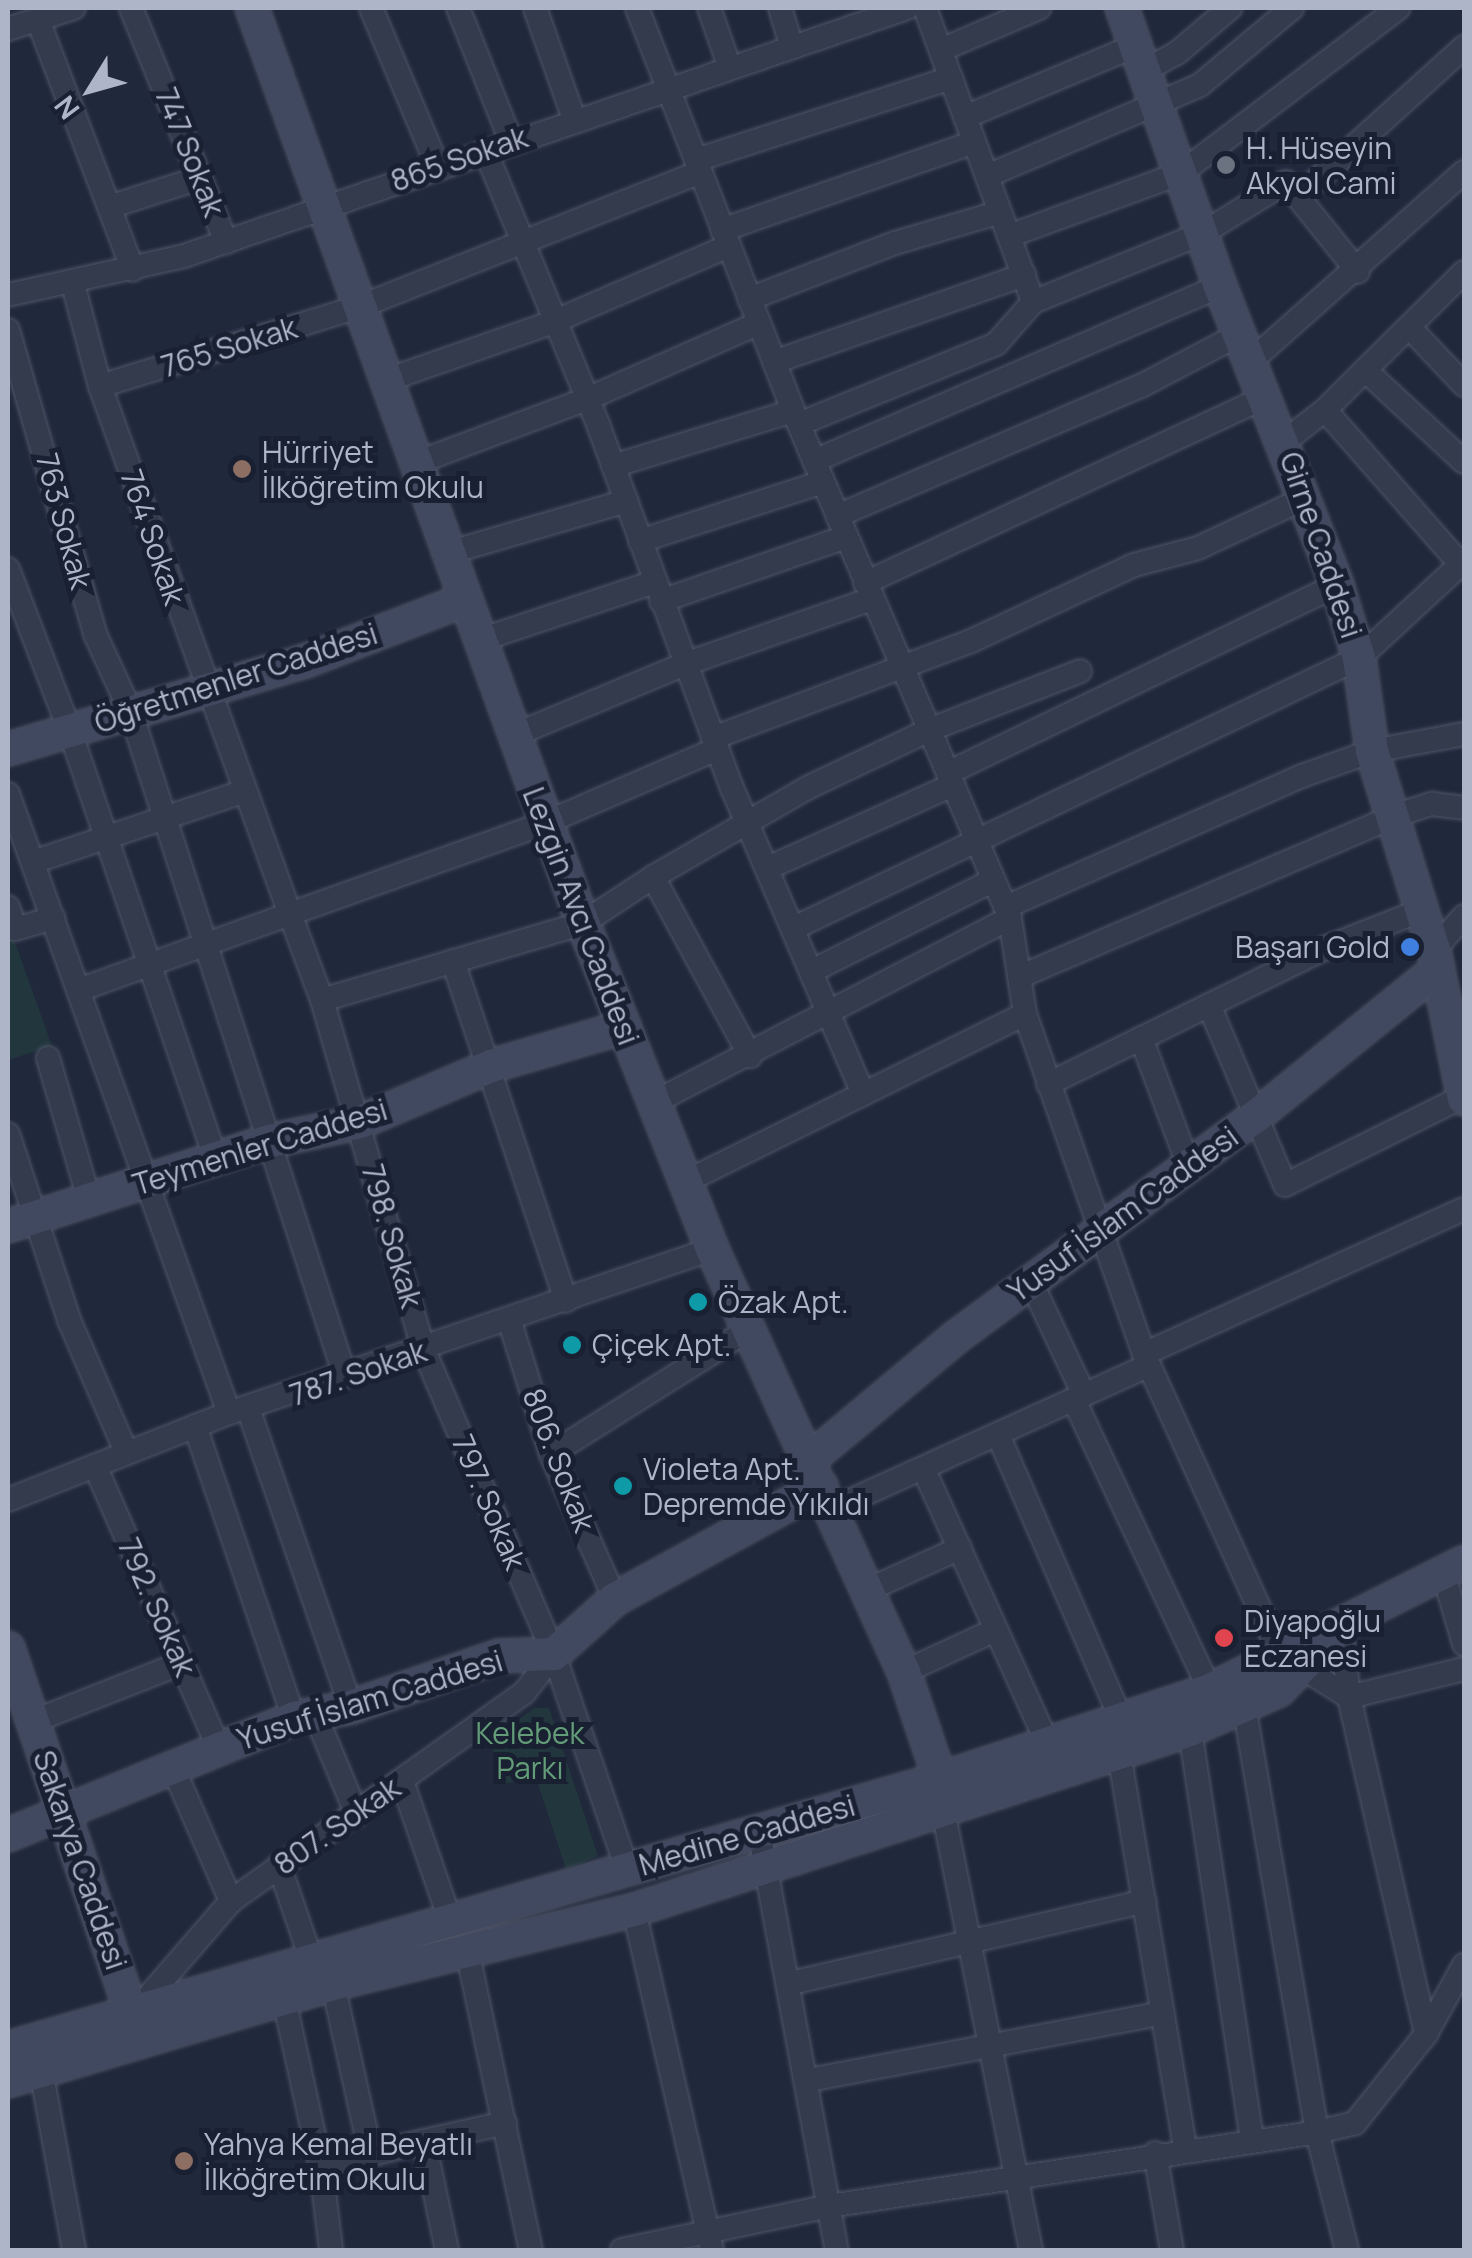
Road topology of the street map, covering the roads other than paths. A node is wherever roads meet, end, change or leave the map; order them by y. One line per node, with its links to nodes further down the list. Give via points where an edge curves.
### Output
1 (74, 8): 18 (street)
2 (131, 8): 38 (street, 747 Sokak)
3 (252, 8): 41 (street, Lezgin Avcı Caddesi)
4 (371, 8): 34 (street)
5 (458, 8): 30 (street)
6 (536, 8): 29 (street)
7 (637, 8): 26 (street)
8 (709, 8): 24 (street)
9 (780, 8): 20 (street)
10 (907, 8): 17 (street, 865 Sokak)
11 (925, 8): 22 (street)
12 (1039, 8): 22 (street)
13 (1230, 8): 23 (street, via 1177,53)
14 (1292, 8): 27 (street, via 1200,85)
15 (1398, 8): 36 (street)
16 (1126, 10): 23 (street, Girne Caddesi)
17 (852, 16): 20 (street, 865 Sokak)
18 (38, 20): 19 (street); 40 (street)
19 (8, 29)
20 (791, 45): 24 (street, 865 Sokak)
21 (1464, 47): 39 (street)
22 (940, 50): 25 (street)
23 (1140, 58): 27 (street, Girne Caddesi); 28 (street)
24 (729, 65): 26 (street, 865 Sokak)
25 (950, 78): 28 (street); 33 (street, 765 Sokak)
26 (666, 86): 29 (street, 865 Sokak); 33 (street)
27 (1157, 106): 36 (street, Girne Caddesi); 37 (street)
28 (966, 118): 31 (street)
29 (574, 119): 30 (street, 865 Sokak)
30 (511, 141): 32 (street, 865 Sokak)
31 (974, 142): 37 (street); 45 (street)
32 (485, 150): 34 (street, 865 Sokak); 47 (street)
33 (698, 166): 45 (street); 47 (street, 765 Sokak)
34 (438, 167): 41 (street, 865 Sokak)
35 (1464, 172): 49 (street)
36 (1181, 173): 43 (street, Girne Caddesi); 44 (street)
37 (987, 176): 42 (street)
38 (200, 178): 40 (street); 46 (street, 747 Sokak)
39 (1298, 197): 43 (street, via 1286,182); 49 (street)
40 (109, 207): 48 (street)
41 (324, 207): 46 (street, 865 Sokak); 57 (street, Lezgin Avcı Caddesi)
42 (1000, 212): 44 (street); 55 (street, via 895,243)
43 (1202, 233): 52 (street, Girne Caddesi); 56 (street)
44 (1009, 236): 50 (street)
45 (726, 238): 55 (street); 58 (street)
46 (226, 242): 48 (street, 865 Sokak)
47 (521, 244): 57 (street, 765 Sokak); 58 (street)
48 (133, 270): 51 (street, 865 Sokak)
49 (1358, 272): 62 (street)
50 (1024, 276): 56 (street); 63 (street)
51 (73, 284): 54 (street, 865 Sokak); 67 (street)
52 (1220, 286): 62 (street, Girne Caddesi); 76 (street)
53 (1460, 286): 60 (street)
54 (8, 295)
55 (749, 299): 59 (street)
56 (1033, 302): 71 (street, via 996,344)
57 (359, 307): 65 (street, Lezgin Avcı Caddesi); 67 (street, 765 Sokak)
58 (553, 322): 65 (street); 69 (street)
59 (758, 323): 63 (street); 69 (street)
60 (1409, 327): 64 (street); 66 (street)
61 (8, 330): 94 (street, 763 Sokak, via 94,634)
62 (1247, 347): 68 (street, Girne Caddesi); 79 (street, via 1141,386)
63 (774, 362): 71 (street)
64 (1365, 370): 70 (street); 73 (street)
65 (384, 381): 74 (street, Lezgin Avcı Caddesi)
66 (1464, 385)
67 (100, 386): 93 (street, 764 Sokak)
68 (1268, 396): 72 (street, Girne Caddesi); 86 (street)
69 (587, 399): 74 (street); 75 (street)
70 (1325, 410): 72 (street); 82 (street)
71 (796, 417): 75 (street); 76 (street)
72 (1285, 441): 77 (street, Girne Caddesi)
73 (1464, 462)
74 (413, 464): 81 (street, Lezgin Avcı Caddesi)
75 (613, 466): 78 (street)
76 (819, 471): 79 (street); 80 (street)
77 (1303, 500): 84 (street, Girne Caddesi); 91 (street, via 1198,548 1134,565)
78 (626, 501): 80 (street); 81 (street)
79 (842, 526): 85 (street); 86 (street)
80 (640, 541): 85 (street)
81 (444, 554): 87 (street, Lezgin Avcı Caddesi)
82 (1463, 564): 89 (street)
83 (8, 569): 96 (street)
84 (1336, 586): 89 (street, Girne Caddesi); 102 (street)
85 (658, 591): 88 (street); 90 (street)
86 (868, 591): 90 (street); 91 (street)
87 (462, 601): 88 (street, Lezgin Avcı Caddesi); 93 (street, Öğretmenler Caddesi, via 308,660)
88 (476, 641): 98 (street, Lezgin Avcı Caddesi)
89 (1359, 658): 101 (street, Girne Caddesi); 111 (street)
90 (684, 664): 98 (street); 99 (street)
91 (901, 668): 95 (street); 99 (street)
92 (1080, 671): 95 (street)
93 (206, 688): 94 (street, Öğretmenler Caddesi); 103 (street, 764 Sokak)
94 (130, 710): 96 (street, Öğretmenler Caddesi); 107 (street, 763 Sokak)
95 (929, 730): 102 (street); 108 (street)
96 (70, 731): 100 (street, Öğretmenler Caddesi); 110 (street)
97 (1464, 734): 101 (street)
98 (512, 736): 109 (street, Lezgin Avcı Caddesi)
99 (715, 744): 108 (street); 109 (street)
100 (8, 748)
101 (1372, 751): 106 (street, Girne Caddesi); 118 (street, via 1198,818)
102 (950, 779): 111 (street); 113 (street)
103 (245, 791): 107 (street); 119 (street, 764 Sokak)
104 (8, 794): 112 (street)
105 (1464, 808): 106 (street, via 1432,804)
106 (1394, 816): 117 (street, Girne Caddesi); 129 (street)
107 (165, 818): 110 (street); 124 (street, 763 Sokak)
108 (746, 819): 113 (street); 114 (street)
109 (545, 823): 119 (street); 122 (street, Lezgin Avcı Caddesi)
110 (106, 838): 112 (street); 127 (street)
111 (977, 840): 115 (street); 123 (street)
112 (33, 862): 121 (street)
113 (768, 868): 123 (street)
114 (653, 877): 122 (street); 138 (street)
115 (994, 880): 118 (street); 128 (street)
116 (8, 907): 121 (street, via 15,929)
117 (1422, 910): 125 (street, Girne Caddesi); 132 (street)
118 (1008, 913): 129 (street); 134 (street)
119 (290, 914): 124 (street); 131 (street, 798. Sokak)
120 (1464, 916): 125 (street)
121 (53, 918): 130 (street)
122 (583, 923): 126 (street); 136 (street, Lezgin Avcı Caddesi)
123 (794, 928): 128 (street)
124 (208, 944): 127 (street); 148 (street, 763 Sokak)
125 (1436, 960): 135 (street, Girne Caddesi); 145 (street, Yusuf İslam Caddesi)
126 (453, 961): 131 (street); 140 (street)
127 (150, 965): 130 (street); 149 (street)
128 (812, 971): 134 (street)
129 (1019, 977): 133 (street)
130 (79, 990): 151 (street)
131 (322, 1000): 146 (street, 798. Sokak)
132 (1208, 1006): 137 (street); 145 (street)
133 (1024, 1014): 141 (street); 142 (street)
134 (830, 1016): 138 (street); 142 (street)
135 (1456, 1020): 143 (street, Girne Caddesi)
136 (624, 1027): 140 (street, Teymenler Caddesi); 144 (street, Lezgin Avcı Caddesi)
137 (1141, 1038): 141 (street); 150 (street)
138 (750, 1056): 144 (street)
139 (48, 1058): 153 (street)
140 (491, 1066): 146 (street, Teymenler Caddesi); 159 (street)
141 (1048, 1084): 156 (street)
142 (863, 1094): 152 (street)
143 (1464, 1097): 145 (street, via 1285,1186)
144 (653, 1103): 152 (street, Lezgin Avcı Caddesi)
145 (1255, 1118): 150 (street, Yusuf İslam Caddesi)
146 (360, 1122): 148 (street, Teymenler Caddesi); 162 (street, 798. Sokak)
147 (8, 1134): 155 (street)
148 (270, 1141): 149 (street, Teymenler Caddesi); 164 (street, 763 Sokak)
149 (216, 1160): 151 (street, Teymenler Caddesi)
150 (1188, 1164): 156 (street, Yusuf İslam Caddesi)
151 (148, 1181): 153 (street, Teymenler Caddesi); 166 (street)
152 (685, 1182): 157 (street, Lezgin Avcı Caddesi)
153 (88, 1200): 155 (street, Teymenler Caddesi)
154 (1464, 1209): 163 (street)
155 (20, 1222): 169 (street)
156 (1097, 1231): 158 (street, Yusuf İslam Caddesi); 163 (street)
157 (712, 1249): 159 (street, 787. Sokak); 161 (street, Lezgin Avcı Caddesi)
158 (1030, 1280): 165 (street); 173 (street, Yusuf İslam Caddesi)
159 (566, 1301): 160 (street, 787. Sokak)
160 (510, 1319): 162 (street, 787. Sokak); 170 (street, 806. Sokak)
161 (748, 1330): 170 (street); 173 (street, Lezgin Avcı Caddesi)
162 (424, 1351): 164 (street, 787. Sokak); 182 (street, 797. Sokak)
163 (1146, 1359): 165 (street); 184 (street)
164 (345, 1376): 166 (street, 787. Sokak)
165 (1079, 1397): 168 (street); 188 (street)
166 (239, 1412): 167 (street, 787. Sokak); 190 (street)
167 (195, 1426): 169 (street, 787. Sokak); 192 (street)
168 (999, 1437): 172 (street); 193 (street)
169 (126, 1452): 171 (street, 787. Sokak)
170 (550, 1454): 178 (street, 806. Sokak)
171 (96, 1466): 174 (street, 787. Sokak); 185 (street, 792. Sokak)
172 (924, 1470): 173 (street); 175 (street)
173 (821, 1485): 177 (street, Lezgin Avcı Caddesi); 178 (street, Yusuf İslam Caddesi)
174 (8, 1500)
175 (960, 1548): 177 (street); 180 (street)
176 (1454, 1567): 179 (street); 181 (street)
177 (870, 1588): 187 (street, Lezgin Avcı Caddesi)
178 (615, 1599): 182 (street, Yusuf İslam Caddesi)
179 (1341, 1626): 184 (street); 189 (street)
180 (993, 1631): 187 (street); 196 (street)
181 (1464, 1644)
182 (554, 1654): 190 (street, Yusuf İslam Caddesi, via 499,1656); 200 (street, 807. Sokak, via 524,1693); 207 (street, 797. Sokak)
183 (9, 1659): 194 (street, Sakarya Caddesi)
184 (1292, 1660): 188 (street, Medine Caddesi); 189 (street); 191 (street)
185 (182, 1663): 194 (street); 197 (street, 792. Sokak)
186 (1464, 1669): 189 (street)
187 (904, 1672): 201 (street, Lezgin Avcı Caddesi)
188 (1210, 1690): 193 (street, Medine Caddesi)
189 (1349, 1696): 222 (street)
190 (351, 1707): 192 (street, Yusuf İslam Caddesi)
191 (1245, 1710): 195 (street); 229 (street)
192 (305, 1716): 197 (street, Yusuf İslam Caddesi); 203 (street)
193 (1121, 1719): 196 (street, Medine Caddesi)
194 (34, 1721): 202 (street, Sakarya Caddesi)
195 (1190, 1730): 198 (street); 230 (street)
196 (1048, 1744): 201 (street, Medine Caddesi)
197 (219, 1748): 199 (street, Yusuf İslam Caddesi)
198 (1118, 1753): 201 (street); 209 (street)
199 (174, 1770): 202 (street, Yusuf İslam Caddesi); 210 (street)
200 (402, 1781): 203 (street, 807. Sokak); 212 (street)
201 (941, 1795): 204 (street, Medine Caddesi); 208 (street); 213 (street)
202 (64, 1812): 205 (street, Yusuf İslam Caddesi); 221 (street, Sakarya Caddesi)
203 (357, 1815): 206 (street, 807. Sokak)
204 (759, 1832): 207 (street, Medine Caddesi); 208 (street)
205 (8, 1835)
206 (279, 1866): 210 (street, 807. Sokak); 215 (street)
207 (627, 1869): 212 (street, Medine Caddesi)
208 (766, 1869): 211 (street); 217 (street)
209 (1145, 1900): 213 (street); 220 (street)
210 (231, 1901): 221 (street, 807. Sokak)
211 (634, 1910): 214 (street); 238 (street)
212 (450, 1920): 215 (street, Medine Caddesi)
213 (973, 1942): 217 (street); 223 (street)
214 (467, 1950): 218 (street); 228 (street)
215 (311, 1959): 221 (street, Medine Caddesi)
216 (1464, 1965): 222 (street)
217 (791, 1983): 226 (street)
218 (333, 1984): 219 (street); 234 (street)
219 (284, 2000): 225 (street); 235 (street)
220 (1163, 2013): 223 (street); 232 (street)
221 (132, 2015): 224 (street, Medine Caddesi)
222 (1426, 2034): 229 (street, via 1355,2124)
223 (992, 2045): 226 (street); 236 (street)
224 (8, 2048)
225 (41, 2070): 227 (street); 239 (street)
226 (809, 2080): 237 (street)
227 (8, 2081)
228 (505, 2123): 231 (street); 242 (street)
229 (1318, 2132): 230 (street); 247 (street)
230 (1252, 2140): 232 (street)
231 (424, 2142): 234 (street); 241 (street)
232 (1185, 2148): 233 (street)
233 (1155, 2153): 236 (street); 246 (street)
234 (371, 2154): 235 (street)
235 (321, 2167): 240 (street)
236 (1015, 2175): 237 (street); 245 (street)
237 (828, 2206): 238 (street); 244 (street)
238 (710, 2242): 243 (street)
239 (74, 2250)
240 (331, 2250)
241 (447, 2250)
242 (532, 2250)
243 (622, 2250)
244 (837, 2250)
245 (1032, 2250)
246 (1172, 2250)
247 (1347, 2250)

